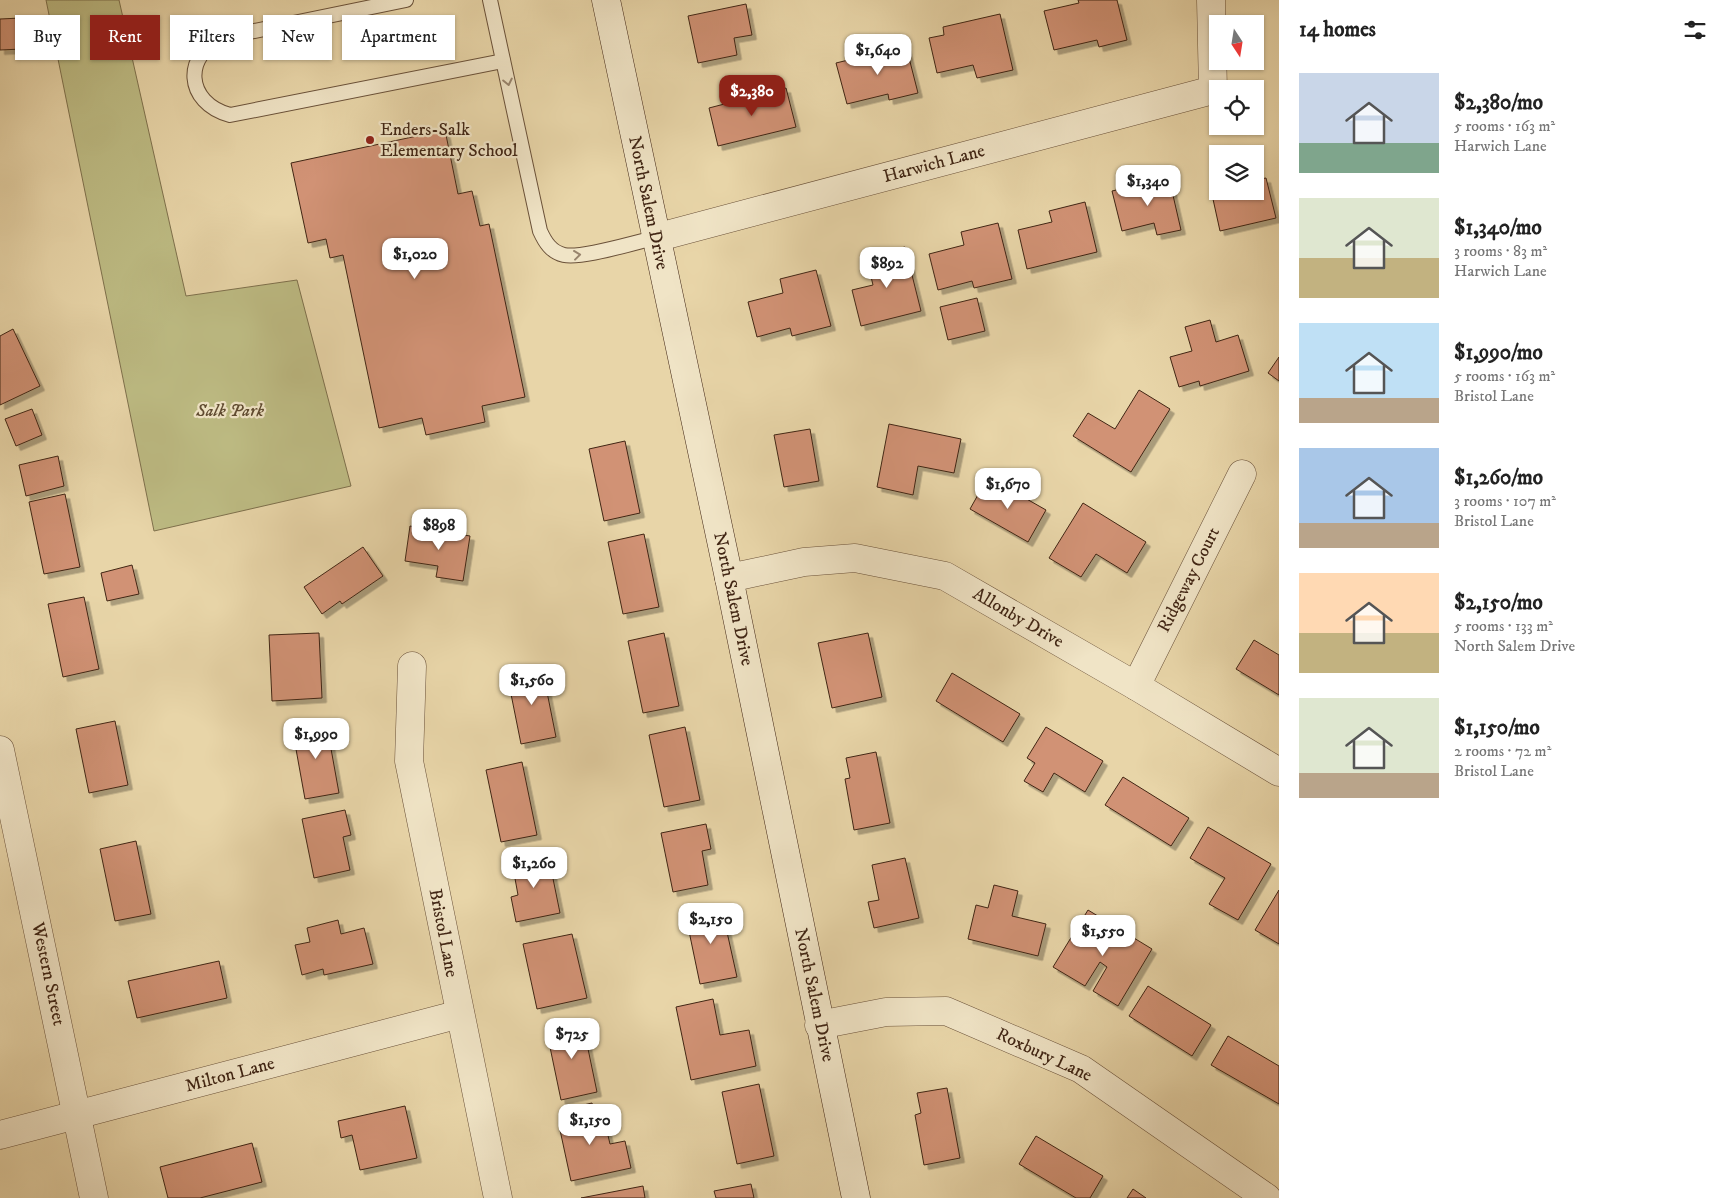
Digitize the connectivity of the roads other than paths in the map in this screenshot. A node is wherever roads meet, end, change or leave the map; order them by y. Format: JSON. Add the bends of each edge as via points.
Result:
{"nodes":[{"id":1,"x":406,"y":0,"type":"edge"},
{"id":2,"x":490,"y":0,"type":"edge"},
{"id":3,"x":606,"y":0,"type":"edge"},
{"id":4,"x":1211,"y":0,"type":"edge"},
{"id":5,"x":503,"y":60,"type":"junction"},
{"id":6,"x":656,"y":238,"type":"junction"},
{"id":7,"x":1242,"y":474,"type":"dead end"},
{"id":8,"x":729,"y":578,"type":"junction"},
{"id":9,"x":412,"y":666,"type":"dead end"},
{"id":10,"x":1136,"y":686,"type":"junction"},
{"id":11,"x":0,"y":750,"type":"edge"},
{"id":12,"x":1279,"y":772,"type":"edge"},
{"id":13,"x":460,"y":1014,"type":"junction"},
{"id":14,"x":820,"y":1025,"type":"junction"},
{"id":15,"x":78,"y":1114,"type":"junction"},
{"id":16,"x":0,"y":1135,"type":"edge"},
{"id":17,"x":94,"y":1198,"type":"edge"},
{"id":18,"x":498,"y":1198,"type":"edge"},
{"id":19,"x":856,"y":1198,"type":"edge"},
{"id":20,"x":1267,"y":1198,"type":"edge"}],
"edges":[{"from":1,"to":5,"type":"lane","via":[[215,41],[201,52],[197,61],[194,74],[196,89],[212,106],[230,114]]},
{"from":2,"to":5,"type":"lane"},
{"from":3,"to":6,"type":"street","name":"North Salem Drive"},
{"from":4,"to":6,"type":"street","name":"Harwich Lane","via":[[1213,90]]},
{"from":5,"to":6,"type":"lane","one_way":true,"via":[[544,242],[558,253],[577,256]]},
{"from":6,"to":8,"type":"street","name":"North Salem Drive"},
{"from":7,"to":10,"type":"street","name":"Ridgeway Court"},
{"from":8,"to":10,"type":"street","name":"Allonby Drive","via":[[812,561],[855,558],[945,576]]},
{"from":8,"to":14,"type":"street","name":"North Salem Drive"},
{"from":9,"to":13,"type":"street","name":"Bristol Lane","via":[[409,761]]},
{"from":10,"to":12,"type":"street","name":"Allonby Drive"},
{"from":11,"to":15,"type":"street","name":"Western Street"},
{"from":13,"to":15,"type":"street","name":"Milton Lane"},
{"from":13,"to":18,"type":"street","name":"Bristol Lane"},
{"from":14,"to":19,"type":"street","name":"North Salem Drive"},
{"from":14,"to":20,"type":"street","name":"Roxbury Lane","via":[[886,1012],[946,1011],[1081,1069]]},
{"from":15,"to":16,"type":"street","name":"Milton Lane"},
{"from":15,"to":17,"type":"street","name":"Western Street"}]}
